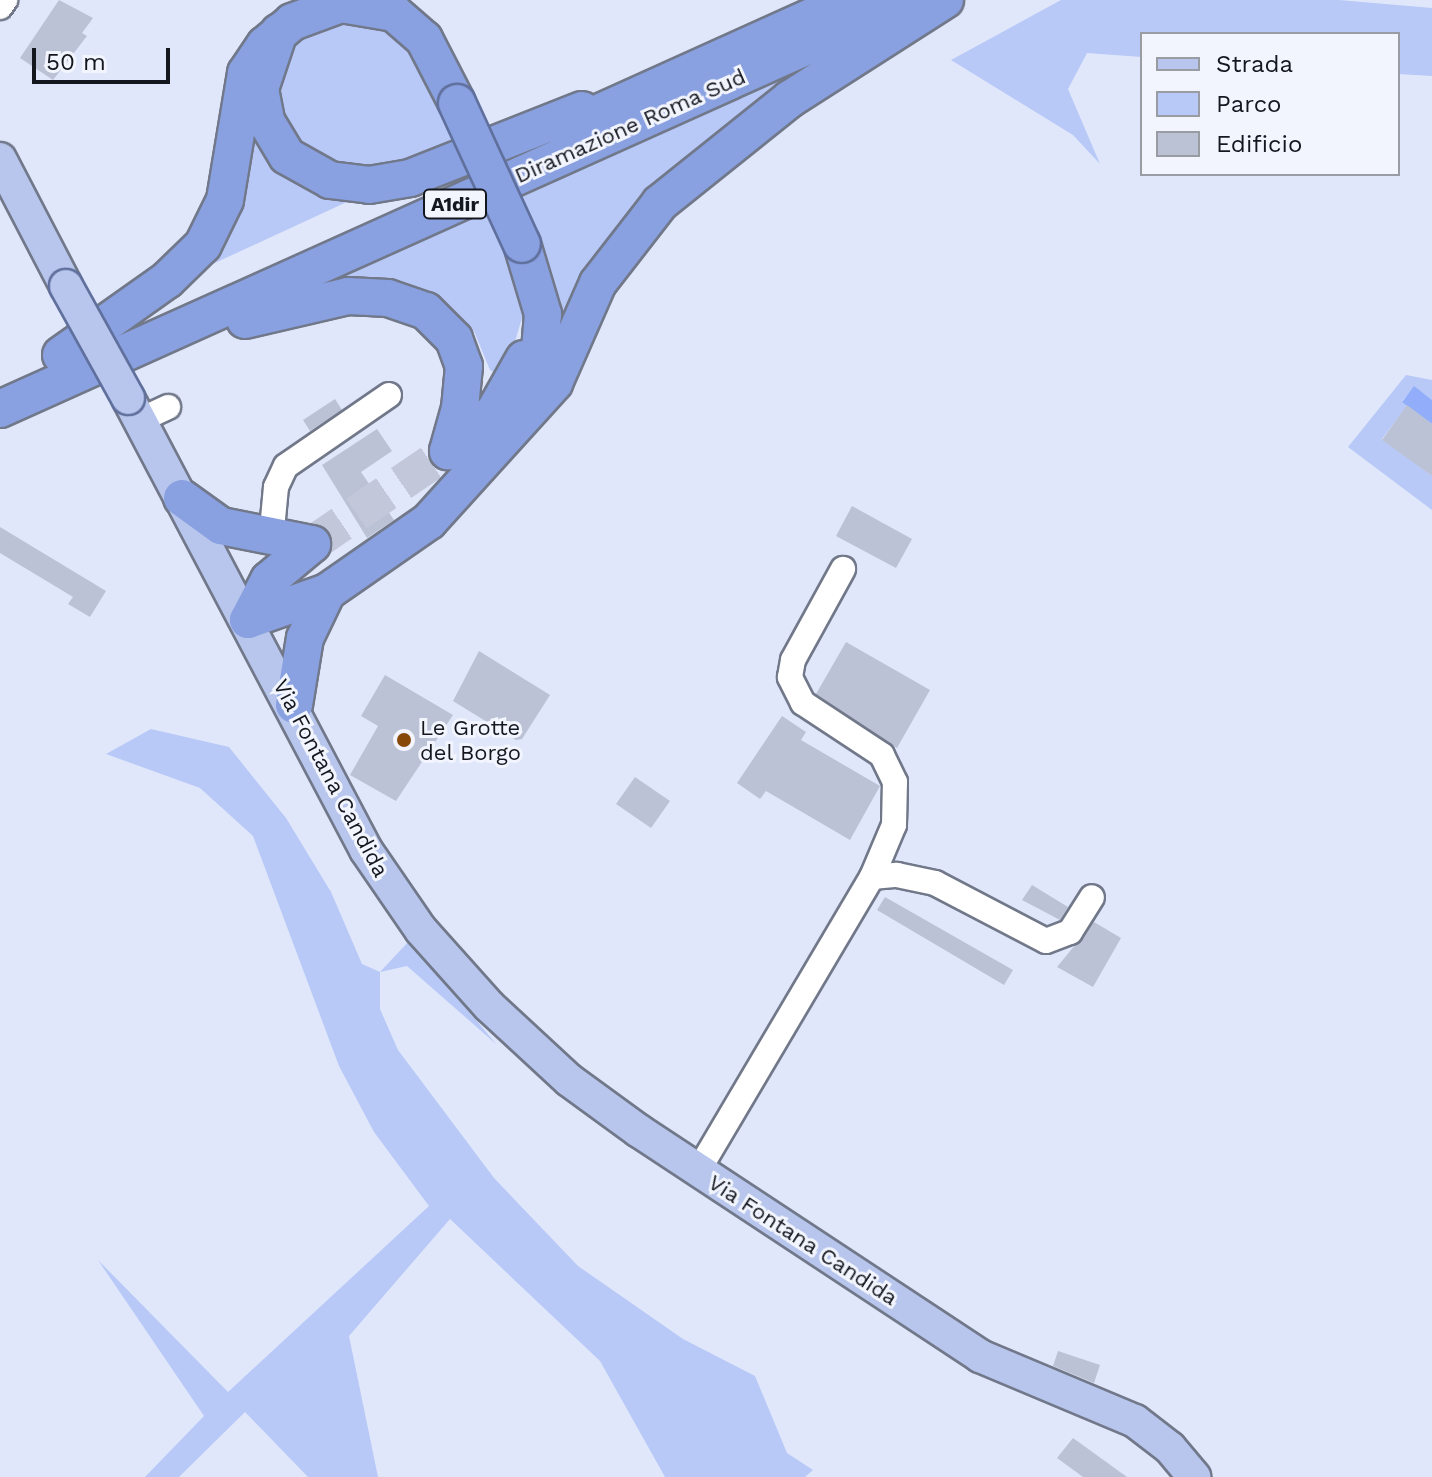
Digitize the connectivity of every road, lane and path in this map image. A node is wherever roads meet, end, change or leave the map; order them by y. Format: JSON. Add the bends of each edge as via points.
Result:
{"nodes":[{"id":1,"x":849,"y":0,"type":"edge"},
{"id":2,"x":910,"y":0,"type":"edge"},
{"id":3,"x":945,"y":0,"type":"edge"},
{"id":4,"x":279,"y":32,"type":"junction"},
{"id":5,"x":770,"y":35,"type":"junction"},
{"id":6,"x":0,"y":159,"type":"edge"},
{"id":7,"x":543,"y":314,"type":"junction"},
{"id":8,"x":61,"y":355,"type":"junction"},
{"id":9,"x":0,"y":383,"type":"edge"},
{"id":10,"x":389,"y":395,"type":"dead end"},
{"id":11,"x":0,"y":410,"type":"edge"},
{"id":12,"x":523,"y":419,"type":"junction"},
{"id":13,"x":182,"y":498,"type":"junction"},
{"id":14,"x":271,"y":540,"type":"junction"},
{"id":15,"x":843,"y":569,"type":"dead end"},
{"id":16,"x":327,"y":592,"type":"junction"},
{"id":17,"x":248,"y":620,"type":"junction"},
{"id":18,"x":294,"y":705,"type":"junction"},
{"id":19,"x":872,"y":877,"type":"junction"},
{"id":20,"x":1092,"y":897,"type":"dead end"},
{"id":21,"x":698,"y":1171,"type":"junction"},
{"id":22,"x":1194,"y":1477,"type":"edge"}],
"edges":[{"from":1,"to":5,"type":"highway","name":"Diramazione Roma Sud","number":"A1dir"},
{"from":2,"to":11,"type":"highway","name":"Diramazione Roma Sud","number":"A1dir"},
{"from":3,"to":12,"type":"highway","via":[[790,99],[660,203],[615,256],[591,296],[560,374]]},
{"from":4,"to":5,"type":"highway","via":[[260,89],[266,121],[280,146],[314,175],[369,185],[436,170]]},
{"from":4,"to":7,"type":"highway","bridge":true,"via":[[331,4],[386,10],[424,39],[522,244]]},
{"from":4,"to":8,"type":"highway","via":[[246,73],[225,200],[203,245],[167,280]]},
{"from":5,"to":8,"type":"highway","name":"Diramazione Roma Sud","number":"A1dir"},
{"from":6,"to":13,"type":"main road","name":"Via Fontana Candida","bridge":true,"via":[[66,286],[145,408]]},
{"from":7,"to":11,"type":"highway","via":[[505,398],[448,451],[465,380],[454,339],[426,311],[363,296],[316,300],[241,321]]},
{"from":7,"to":12,"type":"highway","via":[[539,362]]},
{"from":8,"to":9,"type":"highway","name":"Diramazione Roma Sud","number":"A1dir"},
{"from":10,"to":14,"type":"lane","via":[[286,466],[276,487]]},
{"from":12,"to":16,"type":"highway","via":[[429,521]]},
{"from":13,"to":14,"type":"highway","via":[[221,526]]},
{"from":13,"to":17,"type":"main road","name":"Via Fontana Candida"},
{"from":14,"to":17,"type":"highway","via":[[312,544],[269,580]]},
{"from":15,"to":19,"type":"lane","via":[[793,660],[790,677],[803,703],[871,745],[891,769],[897,796],[894,825]]},
{"from":16,"to":17,"type":"highway"},
{"from":16,"to":18,"type":"highway","via":[[308,627]]},
{"from":17,"to":18,"type":"main road","name":"Via Fontana Candida"},
{"from":18,"to":21,"type":"main road","name":"Via Fontana Candida","via":[[366,850],[447,962],[569,1080]]},
{"from":19,"to":20,"type":"lane","via":[[897,875],[935,883],[1046,941],[1070,932]]},
{"from":19,"to":21,"type":"lane"},
{"from":21,"to":22,"type":"main road","name":"Via Fontana Candida","via":[[980,1356],[1135,1421],[1170,1448]]}]}
